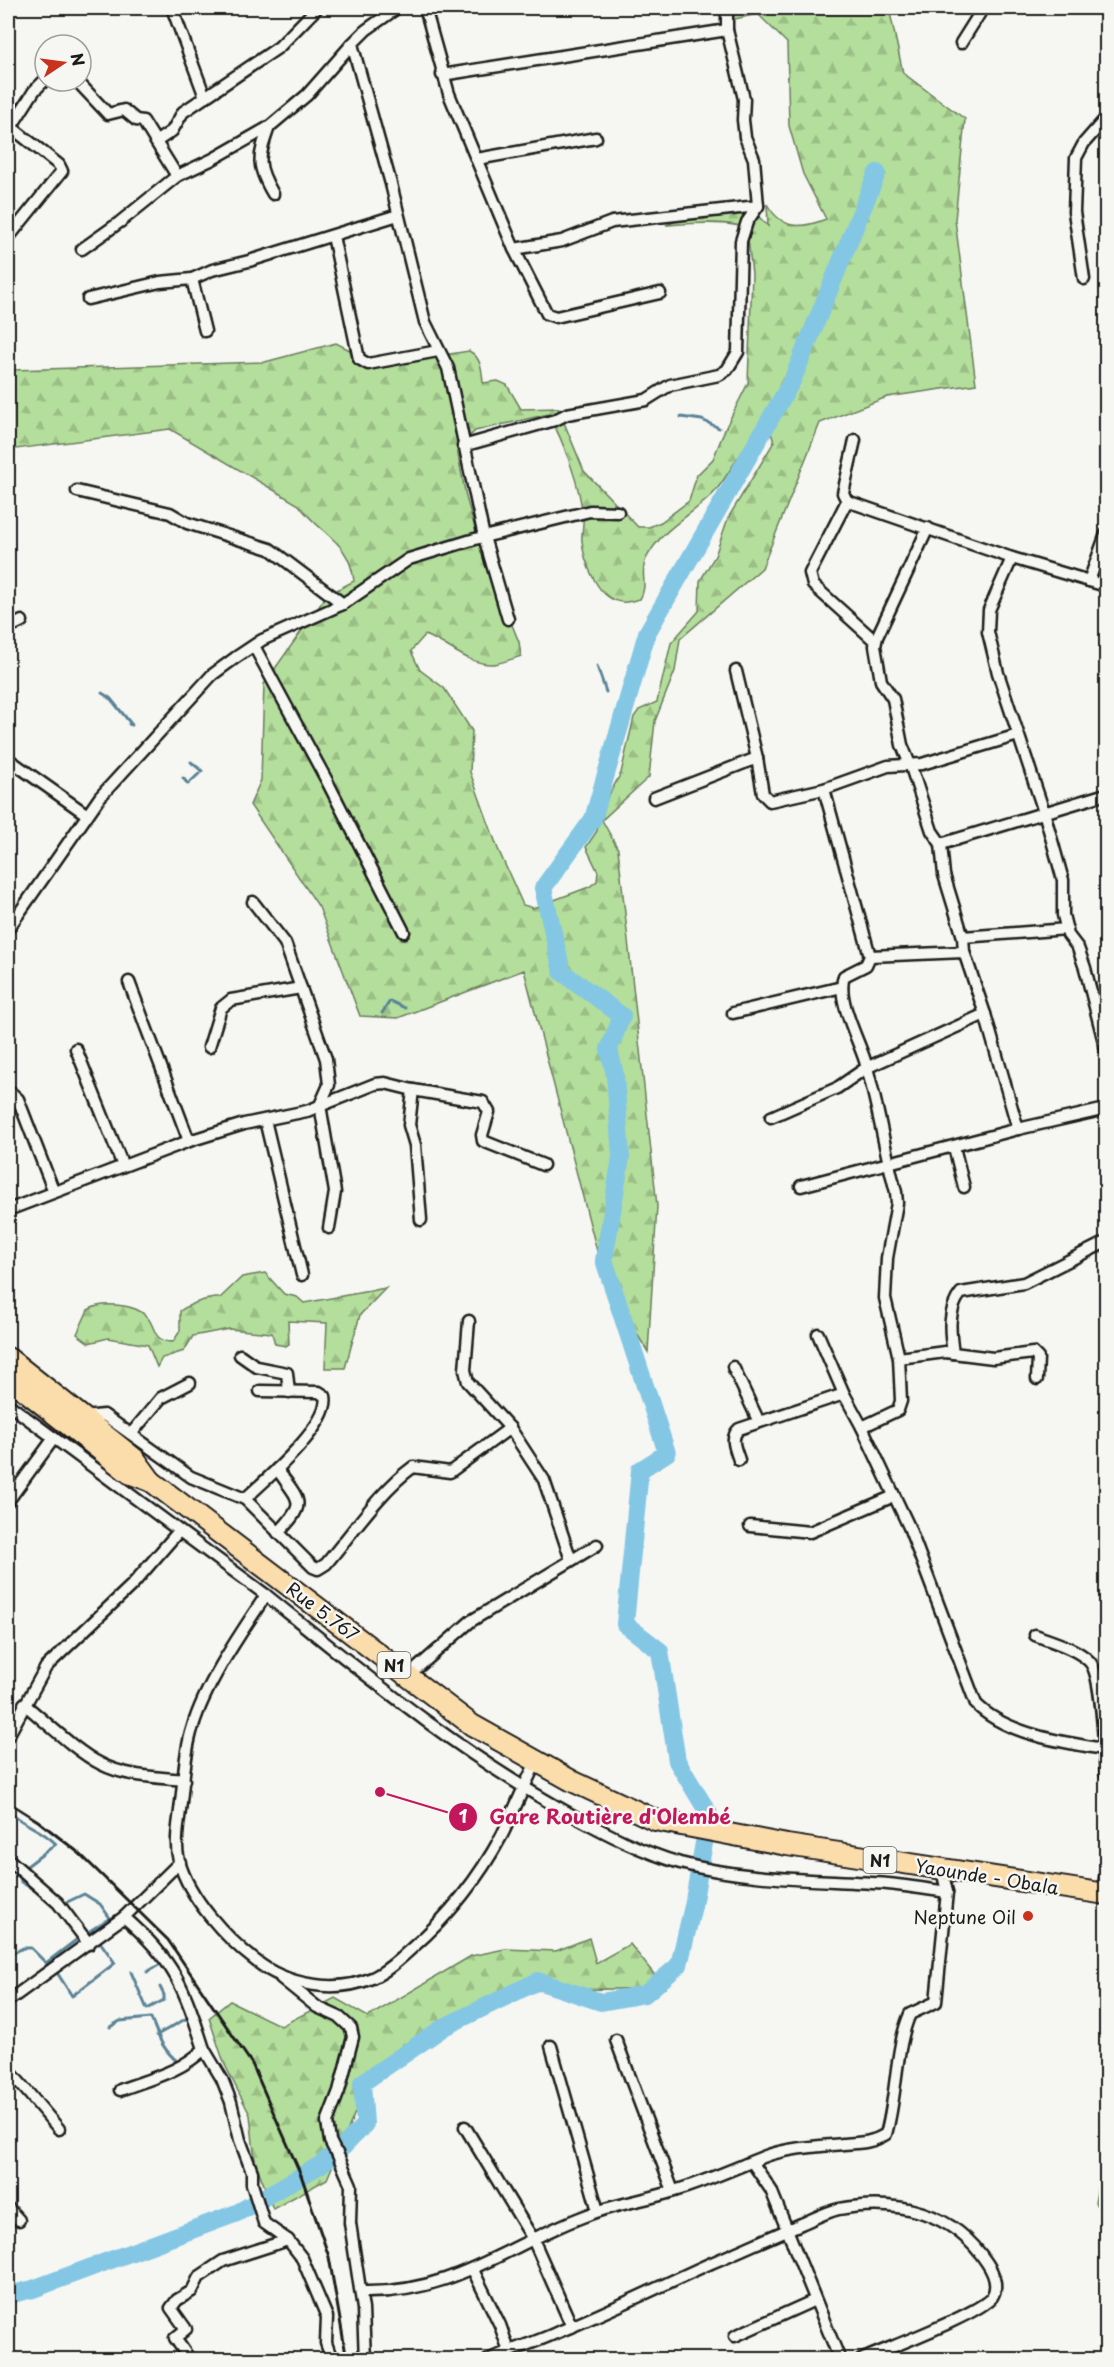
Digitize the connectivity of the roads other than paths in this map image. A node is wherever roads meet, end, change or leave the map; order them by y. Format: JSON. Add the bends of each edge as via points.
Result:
{"nodes":[{"id":1,"x":172,"y":8,"type":"edge"},
{"id":2,"x":317,"y":8,"type":"edge"},
{"id":3,"x":397,"y":8,"type":"edge"},
{"id":4,"x":425,"y":8,"type":"edge"},
{"id":5,"x":727,"y":8,"type":"edge"},
{"id":6,"x":983,"y":8,"type":"edge"},
{"id":7,"x":378,"y":12,"type":"edge"},
{"id":8,"x":727,"y":30,"type":"junction"},
{"id":9,"x":961,"y":43,"type":"dead end"},
{"id":10,"x":352,"y":44,"type":"junction"},
{"id":11,"x":442,"y":75,"type":"junction"},
{"id":12,"x":33,"y":93,"type":"edge"},
{"id":13,"x":88,"y":93,"type":"edge"},
{"id":14,"x":205,"y":97,"type":"junction"},
{"id":15,"x":1107,"y":118,"type":"edge"},
{"id":16,"x":269,"y":127,"type":"junction"},
{"id":17,"x":9,"y":130,"type":"edge"},
{"id":18,"x":596,"y":138,"type":"dead end"},
{"id":19,"x":157,"y":141,"type":"junction"},
{"id":20,"x":477,"y":159,"type":"junction"},
{"id":21,"x":177,"y":176,"type":"junction"},
{"id":22,"x":273,"y":194,"type":"dead end"},
{"id":23,"x":758,"y":206,"type":"junction"},
{"id":24,"x":398,"y":215,"type":"junction"},
{"id":25,"x":333,"y":236,"type":"junction"},
{"id":26,"x":8,"y":238,"type":"edge"},
{"id":27,"x":82,"y":249,"type":"dead end"},
{"id":28,"x":514,"y":249,"type":"junction"},
{"id":29,"x":192,"y":279,"type":"junction"},
{"id":30,"x":1084,"y":279,"type":"dead end"},
{"id":31,"x":660,"y":293,"type":"dead end"},
{"id":32,"x":88,"y":299,"type":"dead end"},
{"id":33,"x":205,"y":331,"type":"dead end"},
{"id":34,"x":438,"y":351,"type":"junction"},
{"id":35,"x":855,"y":440,"type":"dead end"},
{"id":36,"x":463,"y":446,"type":"junction"},
{"id":37,"x":77,"y":490,"type":"dead end"},
{"id":38,"x":848,"y":501,"type":"junction"},
{"id":39,"x":618,"y":512,"type":"dead end"},
{"id":40,"x":928,"y":528,"type":"junction"},
{"id":41,"x":1107,"y":534,"type":"edge"},
{"id":42,"x":484,"y":537,"type":"junction"},
{"id":43,"x":1012,"y":558,"type":"junction"},
{"id":44,"x":1089,"y":581,"type":"junction"},
{"id":45,"x":1107,"y":586,"type":"edge"},
{"id":46,"x":343,"y":604,"type":"junction"},
{"id":47,"x":508,"y":619,"type":"dead end"},
{"id":48,"x":22,"y":621,"type":"dead end"},
{"id":49,"x":8,"y":628,"type":"edge"},
{"id":50,"x":875,"y":641,"type":"junction"},
{"id":51,"x":254,"y":646,"type":"junction"},
{"id":52,"x":735,"y":671,"type":"dead end"},
{"id":53,"x":1018,"y":735,"type":"junction"},
{"id":54,"x":757,"y":758,"type":"junction"},
{"id":55,"x":8,"y":759,"type":"edge"},
{"id":56,"x":911,"y":766,"type":"junction"},
{"id":57,"x":824,"y":789,"type":"junction"},
{"id":58,"x":1107,"y":794,"type":"edge"},
{"id":59,"x":654,"y":798,"type":"dead end"},
{"id":60,"x":1044,"y":812,"type":"junction"},
{"id":61,"x":86,"y":814,"type":"junction"},
{"id":62,"x":941,"y":844,"type":"junction"},
{"id":63,"x":253,"y":902,"type":"dead end"},
{"id":64,"x":8,"y":929,"type":"edge"},
{"id":65,"x":1067,"y":929,"type":"junction"},
{"id":66,"x":404,"y":932,"type":"dead end"},
{"id":67,"x":963,"y":937,"type":"junction"},
{"id":68,"x":964,"y":952,"type":"junction"},
{"id":69,"x":867,"y":954,"type":"junction"},
{"id":70,"x":129,"y":982,"type":"dead end"},
{"id":71,"x":842,"y":987,"type":"junction"},
{"id":72,"x":301,"y":988,"type":"junction"},
{"id":73,"x":732,"y":1013,"type":"dead end"},
{"id":74,"x":985,"y":1014,"type":"junction"},
{"id":75,"x":209,"y":1047,"type":"dead end"},
{"id":76,"x":76,"y":1049,"type":"dead end"},
{"id":77,"x":1107,"y":1050,"type":"edge"},
{"id":78,"x":866,"y":1068,"type":"junction"},
{"id":79,"x":8,"y":1090,"type":"edge"},
{"id":80,"x":413,"y":1090,"type":"junction"},
{"id":81,"x":320,"y":1105,"type":"junction"},
{"id":82,"x":1107,"y":1110,"type":"edge"},
{"id":83,"x":771,"y":1117,"type":"dead end"},
{"id":84,"x":265,"y":1120,"type":"junction"},
{"id":85,"x":1018,"y":1129,"type":"junction"},
{"id":86,"x":189,"y":1141,"type":"junction"},
{"id":87,"x":954,"y":1147,"type":"junction"},
{"id":88,"x":543,"y":1165,"type":"dead end"},
{"id":89,"x":888,"y":1165,"type":"junction"},
{"id":90,"x":123,"y":1166,"type":"junction"},
{"id":91,"x":801,"y":1186,"type":"dead end"},
{"id":92,"x":964,"y":1187,"type":"dead end"},
{"id":93,"x":54,"y":1192,"type":"junction"},
{"id":94,"x":8,"y":1210,"type":"edge"},
{"id":95,"x":421,"y":1220,"type":"dead end"},
{"id":96,"x":329,"y":1227,"type":"dead end"},
{"id":97,"x":1106,"y":1243,"type":"edge"},
{"id":98,"x":302,"y":1275,"type":"dead end"},
{"id":99,"x":469,"y":1321,"type":"dead end"},
{"id":100,"x":818,"y":1334,"type":"dead end"},
{"id":101,"x":952,"y":1353,"type":"junction"},
{"id":102,"x":240,"y":1356,"type":"dead end"},
{"id":103,"x":8,"y":1358,"type":"edge"},
{"id":104,"x":899,"y":1358,"type":"junction"},
{"id":105,"x":733,"y":1367,"type":"dead end"},
{"id":106,"x":8,"y":1377,"type":"edge"},
{"id":107,"x":1037,"y":1379,"type":"dead end"},
{"id":108,"x":190,"y":1383,"type":"dead end"},
{"id":109,"x":260,"y":1391,"type":"dead end"},
{"id":110,"x":289,"y":1392,"type":"junction"},
{"id":111,"x":844,"y":1395,"type":"junction"},
{"id":112,"x":8,"y":1404,"type":"edge"},
{"id":113,"x":84,"y":1417,"type":"junction"},
{"id":114,"x":759,"y":1422,"type":"junction"},
{"id":115,"x":862,"y":1427,"type":"junction"},
{"id":116,"x":510,"y":1428,"type":"junction"},
{"id":117,"x":131,"y":1434,"type":"junction"},
{"id":118,"x":54,"y":1438,"type":"junction"},
{"id":119,"x":739,"y":1460,"type":"dead end"},
{"id":120,"x":277,"y":1469,"type":"junction"},
{"id":121,"x":151,"y":1481,"type":"junction"},
{"id":122,"x":894,"y":1496,"type":"junction"},
{"id":123,"x":245,"y":1498,"type":"junction"},
{"id":124,"x":8,"y":1502,"type":"edge"},
{"id":125,"x":750,"y":1526,"type":"dead end"},
{"id":126,"x":178,"y":1531,"type":"junction"},
{"id":127,"x":278,"y":1533,"type":"junction"},
{"id":128,"x":597,"y":1545,"type":"dead end"},
{"id":129,"x":571,"y":1560,"type":"junction"},
{"id":130,"x":266,"y":1595,"type":"junction"},
{"id":131,"x":1035,"y":1635,"type":"dead end"},
{"id":132,"x":408,"y":1676,"type":"junction"},
{"id":133,"x":24,"y":1704,"type":"junction"},
{"id":134,"x":8,"y":1736,"type":"edge"},
{"id":135,"x":1104,"y":1749,"type":"junction"},
{"id":136,"x":537,"y":1761,"type":"junction"},
{"id":137,"x":1107,"y":1775,"type":"edge"},
{"id":138,"x":184,"y":1780,"type":"junction"},
{"id":139,"x":523,"y":1786,"type":"junction"},
{"id":140,"x":656,"y":1820,"type":"joint"},
{"id":141,"x":8,"y":1859,"type":"edge"},
{"id":142,"x":180,"y":1862,"type":"junction"},
{"id":143,"x":942,"y":1870,"type":"junction"},
{"id":144,"x":1107,"y":1871,"type":"edge"},
{"id":145,"x":947,"y":1892,"type":"junction"},
{"id":146,"x":1105,"y":1894,"type":"edge"},
{"id":147,"x":124,"y":1917,"type":"junction"},
{"id":148,"x":89,"y":1944,"type":"junction"},
{"id":149,"x":278,"y":1976,"type":"junction"},
{"id":150,"x":8,"y":2001,"type":"edge"},
{"id":151,"x":616,"y":2040,"type":"dead end"},
{"id":152,"x":551,"y":2046,"type":"dead end"},
{"id":153,"x":204,"y":2049,"type":"junction"},
{"id":154,"x":8,"y":2069,"type":"edge"},
{"id":155,"x":120,"y":2090,"type":"dead end"},
{"id":156,"x":465,"y":2127,"type":"dead end"},
{"id":157,"x":59,"y":2129,"type":"dead end"},
{"id":158,"x":752,"y":2162,"type":"junction"},
{"id":159,"x":673,"y":2191,"type":"junction"},
{"id":160,"x":8,"y":2208,"type":"edge"},
{"id":161,"x":598,"y":2211,"type":"junction"},
{"id":162,"x":19,"y":2220,"type":"dead end"},
{"id":163,"x":786,"y":2230,"type":"junction"},
{"id":164,"x":533,"y":2239,"type":"junction"},
{"id":165,"x":288,"y":2240,"type":"junction"},
{"id":166,"x":473,"y":2270,"type":"junction"},
{"id":167,"x":361,"y":2292,"type":"junction"},
{"id":168,"x":815,"y":2300,"type":"junction"},
{"id":169,"x":572,"y":2327,"type":"junction"},
{"id":170,"x":735,"y":2336,"type":"dead end"},
{"id":171,"x":509,"y":2351,"type":"junction"},
{"id":172,"x":190,"y":2360,"type":"edge"},
{"id":173,"x":332,"y":2360,"type":"edge"},
{"id":174,"x":365,"y":2360,"type":"edge"},
{"id":175,"x":488,"y":2360,"type":"edge"},
{"id":176,"x":840,"y":2360,"type":"edge"},
{"id":177,"x":861,"y":2360,"type":"edge"}],
"edges":[{"from":1,"to":14,"type":"street"},
{"from":2,"to":14,"type":"street","via":[[268,56]]},
{"from":3,"to":7,"type":"street"},
{"from":4,"to":11,"type":"street"},
{"from":5,"to":8,"type":"street"},
{"from":6,"to":9,"type":"street"},
{"from":7,"to":10,"type":"street"},
{"from":8,"to":11,"type":"street"},
{"from":8,"to":23,"type":"street","via":[[744,99],[745,137],[754,159]]},
{"from":10,"to":16,"type":"street","via":[[308,95]]},
{"from":10,"to":24,"type":"street"},
{"from":11,"to":20,"type":"street"},
{"from":12,"to":17,"type":"street"},
{"from":13,"to":19,"type":"street","via":[[108,114],[127,111],[143,121]]},
{"from":14,"to":19,"type":"street","via":[[183,112],[172,131]]},
{"from":15,"to":30,"type":"street","via":[[1076,158],[1074,212]]},
{"from":16,"to":21,"type":"street"},
{"from":16,"to":22,"type":"street","via":[[259,162]]},
{"from":17,"to":26,"type":"street","via":[[62,171]]},
{"from":18,"to":20,"type":"street"},
{"from":19,"to":21,"type":"street"},
{"from":20,"to":28,"type":"street"},
{"from":21,"to":27,"type":"street"},
{"from":23,"to":28,"type":"street","via":[[612,222],[562,241]]},
{"from":23,"to":36,"type":"street","via":[[741,241],[738,352],[727,370],[670,386],[646,400],[567,414]]},
{"from":24,"to":25,"type":"street"},
{"from":24,"to":34,"type":"street","via":[[425,322]]},
{"from":25,"to":29,"type":"street"},
{"from":25,"to":34,"type":"street","via":[[360,359],[368,363]]},
{"from":28,"to":31,"type":"street","via":[[551,317]]},
{"from":29,"to":32,"type":"street","via":[[160,282]]},
{"from":29,"to":33,"type":"street"},
{"from":34,"to":36,"type":"street","via":[[448,368]]},
{"from":35,"to":38,"type":"street","via":[[843,493]]},
{"from":36,"to":42,"type":"street"},
{"from":37,"to":46,"type":"street","via":[[170,513],[187,524],[270,549]]},
{"from":38,"to":40,"type":"street"},
{"from":38,"to":50,"type":"street","via":[[810,573],[813,585]]},
{"from":39,"to":42,"type":"street","via":[[590,511]]},
{"from":40,"to":43,"type":"street"},
{"from":40,"to":50,"type":"street"},
{"from":41,"to":44,"type":"street"},
{"from":42,"to":46,"type":"street","via":[[409,559]]},
{"from":42,"to":47,"type":"street"},
{"from":43,"to":44,"type":"street"},
{"from":43,"to":53,"type":"street","via":[[989,610],[988,632]]},
{"from":44,"to":45,"type":"street"},
{"from":46,"to":51,"type":"street"},
{"from":48,"to":49,"type":"street"},
{"from":50,"to":56,"type":"street","via":[[881,681],[893,699],[902,745]]},
{"from":51,"to":61,"type":"street","via":[[212,675]]},
{"from":51,"to":66,"type":"street"},
{"from":52,"to":54,"type":"street"},
{"from":53,"to":56,"type":"street"},
{"from":53,"to":60,"type":"street"},
{"from":54,"to":57,"type":"street","via":[[763,794],[770,801]]},
{"from":54,"to":59,"type":"street"},
{"from":55,"to":61,"type":"street"},
{"from":56,"to":57,"type":"street","via":[[888,766]]},
{"from":56,"to":62,"type":"street","via":[[932,831]]},
{"from":57,"to":69,"type":"street"},
{"from":58,"to":60,"type":"street"},
{"from":60,"to":62,"type":"street"},
{"from":60,"to":65,"type":"street","via":[[1063,880]]},
{"from":61,"to":64,"type":"street"},
{"from":62,"to":67,"type":"street","via":[[944,875]]},
{"from":63,"to":72,"type":"street","via":[[285,943]]},
{"from":65,"to":67,"type":"street"},
{"from":65,"to":77,"type":"street","via":[[1085,968]]},
{"from":67,"to":68,"type":"street"},
{"from":68,"to":69,"type":"street"},
{"from":68,"to":74,"type":"street"},
{"from":69,"to":71,"type":"street","via":[[866,965],[844,976]]},
{"from":70,"to":86,"type":"street"},
{"from":71,"to":73,"type":"street"},
{"from":71,"to":78,"type":"street"},
{"from":72,"to":75,"type":"street","via":[[231,1000],[221,1008]]},
{"from":72,"to":81,"type":"street","via":[[326,1059],[328,1085]]},
{"from":74,"to":78,"type":"street"},
{"from":74,"to":85,"type":"street"},
{"from":76,"to":90,"type":"street"},
{"from":78,"to":83,"type":"street","via":[[837,1088]]},
{"from":78,"to":89,"type":"street"},
{"from":79,"to":93,"type":"street","via":[[18,1099]]},
{"from":80,"to":81,"type":"street","via":[[375,1084]]},
{"from":80,"to":88,"type":"street","via":[[483,1102],[489,1112],[483,1141]]},
{"from":80,"to":95,"type":"street","via":[[409,1125]]},
{"from":81,"to":84,"type":"street","via":[[307,1112]]},
{"from":81,"to":96,"type":"street","via":[[335,1192]]},
{"from":82,"to":85,"type":"street"},
{"from":84,"to":86,"type":"street"},
{"from":84,"to":98,"type":"street"},
{"from":85,"to":87,"type":"street"},
{"from":86,"to":90,"type":"street"},
{"from":87,"to":89,"type":"street"},
{"from":87,"to":92,"type":"street"},
{"from":89,"to":91,"type":"street"},
{"from":89,"to":104,"type":"street","via":[[897,1203],[887,1258],[885,1298]]},
{"from":90,"to":93,"type":"street"},
{"from":93,"to":94,"type":"street"},
{"from":97,"to":101,"type":"street","via":[[1024,1283],[961,1293],[950,1317]]},
{"from":99,"to":116,"type":"street","via":[[465,1370],[468,1382]]},
{"from":100,"to":111,"type":"street"},
{"from":101,"to":104,"type":"street"},
{"from":101,"to":107,"type":"street","via":[[993,1358],[1033,1353],[1038,1358]]},
{"from":102,"to":110,"type":"street","via":[[257,1367],[287,1373]]},
{"from":103,"to":113,"type":"highway","number":"N1"},
{"from":104,"to":115,"type":"street","via":[[898,1410]]},
{"from":105,"to":114,"type":"street"},
{"from":106,"to":121,"type":"highway","name":"Rue 5.767","number":"N1","via":[[129,1473]]},
{"from":108,"to":117,"type":"street","via":[[161,1398]]},
{"from":109,"to":110,"type":"street"},
{"from":110,"to":120,"type":"street","via":[[322,1393],[326,1405],[304,1442]]},
{"from":111,"to":114,"type":"street"},
{"from":111,"to":115,"type":"street"},
{"from":112,"to":118,"type":"street"},
{"from":113,"to":117,"type":"street","via":[[104,1415]]},
{"from":113,"to":121,"type":"highway","number":"N1","via":[[135,1459]]},
{"from":114,"to":119,"type":"street","via":[[735,1432],[733,1440]]},
{"from":115,"to":122,"type":"street"},
{"from":116,"to":127,"type":"street","via":[[450,1472],[413,1467],[392,1485],[323,1568],[313,1567]]},
{"from":116,"to":129,"type":"street","via":[[544,1480]]},
{"from":117,"to":123,"type":"street","via":[[191,1477]]},
{"from":118,"to":124,"type":"street"},
{"from":118,"to":126,"type":"street"},
{"from":120,"to":123,"type":"street"},
{"from":120,"to":127,"type":"street","via":[[299,1507]]},
{"from":121,"to":132,"type":"highway","name":"Rue 5.767","number":"N1"},
{"from":122,"to":125,"type":"street","via":[[810,1532]]},
{"from":122,"to":135,"type":"street","via":[[919,1550],[976,1704],[1011,1726]]},
{"from":123,"to":127,"type":"street"},
{"from":126,"to":130,"type":"street"},
{"from":126,"to":133,"type":"street","via":[[109,1608],[46,1667]]},
{"from":128,"to":129,"type":"street"},
{"from":129,"to":132,"type":"street","via":[[471,1621]]},
{"from":130,"to":138,"type":"street","via":[[200,1707],[188,1746]]},
{"from":130,"to":139,"type":"street","via":[[430,1726]]},
{"from":131,"to":135,"type":"street","via":[[1069,1648],[1094,1666]]},
{"from":132,"to":136,"type":"highway","name":"Rue 5.767","number":"N1","via":[[472,1725]]},
{"from":133,"to":134,"type":"street"},
{"from":133,"to":138,"type":"street","via":[[103,1765]]},
{"from":135,"to":137,"type":"street"},
{"from":136,"to":139,"type":"street"},
{"from":136,"to":140,"type":"highway","name":"Rue 5.767","number":"N1"},
{"from":138,"to":142,"type":"street","via":[[177,1838]]},
{"from":139,"to":145,"type":"street","via":[[637,1848],[679,1862],[783,1880],[889,1884]]},
{"from":139,"to":149,"type":"street","via":[[502,1835],[460,1899],[394,1963],[373,1978],[333,1986]]},
{"from":140,"to":143,"type":"highway","name":"Yaounde - Obala","number":"N1"},
{"from":141,"to":148,"type":"street","via":[[58,1903]]},
{"from":142,"to":147,"type":"street"},
{"from":142,"to":149,"type":"street","via":[[197,1896],[222,1931]]},
{"from":143,"to":145,"type":"street"},
{"from":143,"to":146,"type":"highway","name":"Yaounde - Obala","number":"N1"},
{"from":144,"to":146,"type":"street"},
{"from":145,"to":158,"type":"street","via":[[936,2002],[910,2014],[902,2031],[886,2134],[867,2143],[775,2153]]},
{"from":147,"to":148,"type":"street"},
{"from":147,"to":153,"type":"street","via":[[153,1943],[179,1979]]},
{"from":148,"to":150,"type":"street"},
{"from":149,"to":167,"type":"street","via":[[351,2028],[348,2059],[327,2122],[330,2141],[351,2185],[350,2223]]},
{"from":151,"to":159,"type":"street"},
{"from":152,"to":161,"type":"street"},
{"from":153,"to":155,"type":"street","via":[[177,2069]]},
{"from":153,"to":165,"type":"street","via":[[231,2102],[264,2223]]},
{"from":154,"to":157,"type":"street"},
{"from":156,"to":164,"type":"street"},
{"from":158,"to":159,"type":"street"},
{"from":158,"to":163,"type":"street","via":[[771,2190]]},
{"from":159,"to":161,"type":"street"},
{"from":160,"to":162,"type":"street"},
{"from":161,"to":164,"type":"street"},
{"from":163,"to":168,"type":"street"},
{"from":163,"to":169,"type":"street"},
{"from":163,"to":177,"type":"street","via":[[838,2210],[888,2206],[915,2210],[963,2233],[989,2266],[995,2288],[984,2304]]},
{"from":164,"to":166,"type":"street"},
{"from":164,"to":169,"type":"street"},
{"from":165,"to":172,"type":"street","via":[[223,2261],[199,2277],[192,2291],[177,2300],[171,2308],[186,2329],[175,2338]]},
{"from":165,"to":173,"type":"street","via":[[302,2258],[327,2317],[326,2343]]},
{"from":166,"to":167,"type":"street","via":[[401,2290]]},
{"from":166,"to":171,"type":"street"},
{"from":167,"to":174,"type":"street"},
{"from":168,"to":170,"type":"street"},
{"from":168,"to":176,"type":"street"},
{"from":169,"to":171,"type":"street"},
{"from":171,"to":175,"type":"street"}]}
